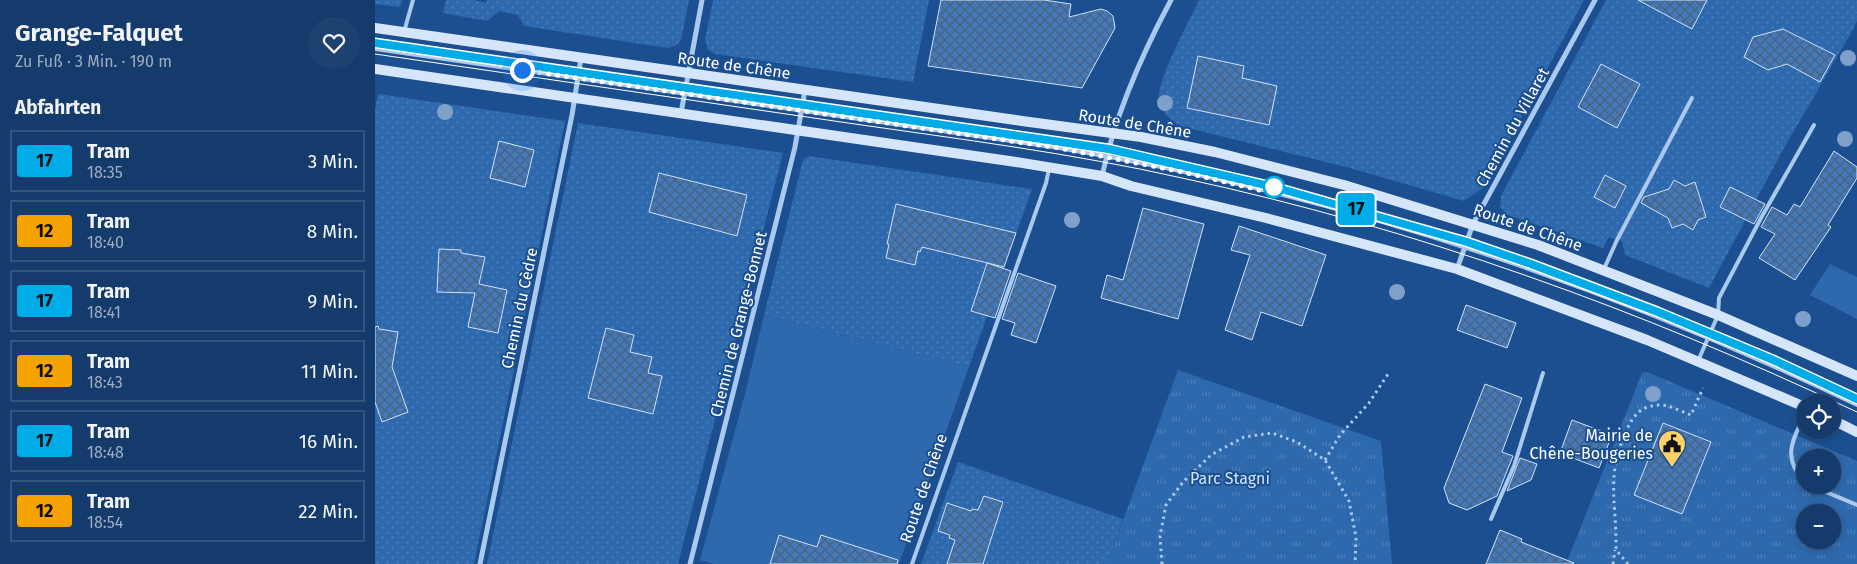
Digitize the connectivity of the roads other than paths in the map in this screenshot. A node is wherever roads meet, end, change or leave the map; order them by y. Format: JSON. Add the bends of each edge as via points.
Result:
{"nodes":[{"id":1,"x":413,"y":0,"type":"edge"},
{"id":2,"x":702,"y":0,"type":"edge"},
{"id":3,"x":1171,"y":0,"type":"edge"},
{"id":4,"x":1595,"y":0,"type":"edge"},
{"id":5,"x":375,"y":28,"type":"edge"},
{"id":6,"x":404,"y":32,"type":"junction"},
{"id":7,"x":375,"y":49,"type":"edge"},
{"id":8,"x":581,"y":57,"type":"junction"},
{"id":9,"x":375,"y":69,"type":"edge"},
{"id":10,"x":687,"y":73,"type":"junction"},
{"id":11,"x":577,"y":78,"type":"junction"},
{"id":12,"x":805,"y":90,"type":"junction"},
{"id":13,"x":684,"y":93,"type":"junction"},
{"id":14,"x":574,"y":98,"type":"junction"},
{"id":15,"x":1693,"y":98,"type":"dead end"},
{"id":16,"x":802,"y":110,"type":"junction"},
{"id":17,"x":681,"y":113,"type":"junction"},
{"id":18,"x":1814,"y":125,"type":"dead end"},
{"id":19,"x":799,"y":130,"type":"junction"},
{"id":20,"x":1113,"y":133,"type":"junction"},
{"id":21,"x":1107,"y":156,"type":"junction"},
{"id":22,"x":1049,"y":167,"type":"junction"},
{"id":23,"x":1102,"y":176,"type":"junction"},
{"id":24,"x":1473,"y":224,"type":"junction"},
{"id":25,"x":1464,"y":248,"type":"junction"},
{"id":26,"x":1457,"y":270,"type":"junction"},
{"id":27,"x":1604,"y":270,"type":"junction"},
{"id":28,"x":1718,"y":314,"type":"junction"},
{"id":29,"x":1708,"y":339,"type":"junction"},
{"id":30,"x":1698,"y":361,"type":"junction"},
{"id":31,"x":1543,"y":372,"type":"dead end"},
{"id":32,"x":1857,"y":376,"type":"edge"},
{"id":33,"x":1796,"y":404,"type":"edge"},
{"id":34,"x":1857,"y":405,"type":"edge"},
{"id":35,"x":1841,"y":424,"type":"edge"},
{"id":36,"x":1857,"y":432,"type":"edge"},
{"id":37,"x":1796,"y":433,"type":"edge"},
{"id":38,"x":1796,"y":468,"type":"edge"},
{"id":39,"x":1831,"y":494,"type":"edge"},
{"id":40,"x":1857,"y":505,"type":"edge"},
{"id":41,"x":1491,"y":519,"type":"dead end"},
{"id":42,"x":480,"y":564,"type":"edge"},
{"id":43,"x":690,"y":564,"type":"edge"},
{"id":44,"x":912,"y":564,"type":"edge"}],
"edges":[{"from":1,"to":6,"type":"lane"},
{"from":2,"to":10,"type":"street"},
{"from":3,"to":20,"type":"street"},
{"from":4,"to":24,"type":"street","name":"Chemin du Villaret"},
{"from":5,"to":6,"type":"main road","name":"Route de Chêne"},
{"from":6,"to":8,"type":"main road","name":"Route de Chêne"},
{"from":7,"to":11,"type":"lane"},
{"from":8,"to":10,"type":"main road","name":"Route de Chêne"},
{"from":8,"to":11,"type":"street","name":"Chemin du Cèdre"},
{"from":9,"to":14,"type":"main road"},
{"from":10,"to":12,"type":"main road","name":"Route de Chêne"},
{"from":10,"to":13,"type":"street"},
{"from":11,"to":13,"type":"lane"},
{"from":11,"to":14,"type":"street","name":"Chemin du Cèdre"},
{"from":12,"to":16,"type":"street","name":"Chemin de Grange-Bonnet"},
{"from":12,"to":20,"type":"main road","name":"Route de Chêne"},
{"from":13,"to":16,"type":"lane"},
{"from":13,"to":17,"type":"street"},
{"from":14,"to":17,"type":"main road"},
{"from":14,"to":42,"type":"street","name":"Chemin du Cèdre"},
{"from":15,"to":27,"type":"lane"},
{"from":16,"to":19,"type":"street","name":"Chemin de Grange-Bonnet"},
{"from":16,"to":21,"type":"lane"},
{"from":17,"to":19,"type":"main road"},
{"from":18,"to":28,"type":"lane","via":[[1719,298]]},
{"from":19,"to":22,"type":"main road"},
{"from":19,"to":43,"type":"street","name":"Chemin de Grange-Bonnet"},
{"from":20,"to":21,"type":"street"},
{"from":20,"to":24,"type":"main road","name":"Route de Chêne","via":[[1189,146],[1279,167]]},
{"from":21,"to":23,"type":"street"},
{"from":21,"to":25,"type":"lane","via":[[1272,193]]},
{"from":22,"to":23,"type":"main road"},
{"from":22,"to":44,"type":"lane","name":"Route de Chêne"},
{"from":23,"to":26,"type":"main road"},
{"from":24,"to":25,"type":"street","name":"Chemin du Villaret"},
{"from":24,"to":27,"type":"main road","name":"Route de Chêne"},
{"from":25,"to":26,"type":"street","name":"Chemin du Villaret"},
{"from":25,"to":29,"type":"lane"},
{"from":26,"to":30,"type":"main road","via":[[1581,314]]},
{"from":27,"to":28,"type":"main road","name":"Route de Chêne"},
{"from":28,"to":29,"type":"lane"},
{"from":28,"to":32,"type":"main road","name":"Route de Chêne"},
{"from":29,"to":30,"type":"lane"},
{"from":29,"to":34,"type":"lane"},
{"from":30,"to":33,"type":"main road"},
{"from":31,"to":41,"type":"lane","via":[[1514,466]]},
{"from":35,"to":36,"type":"main road"},
{"from":37,"to":38,"type":"lane","via":[[1791,443]]},
{"from":39,"to":40,"type":"lane"}]}
